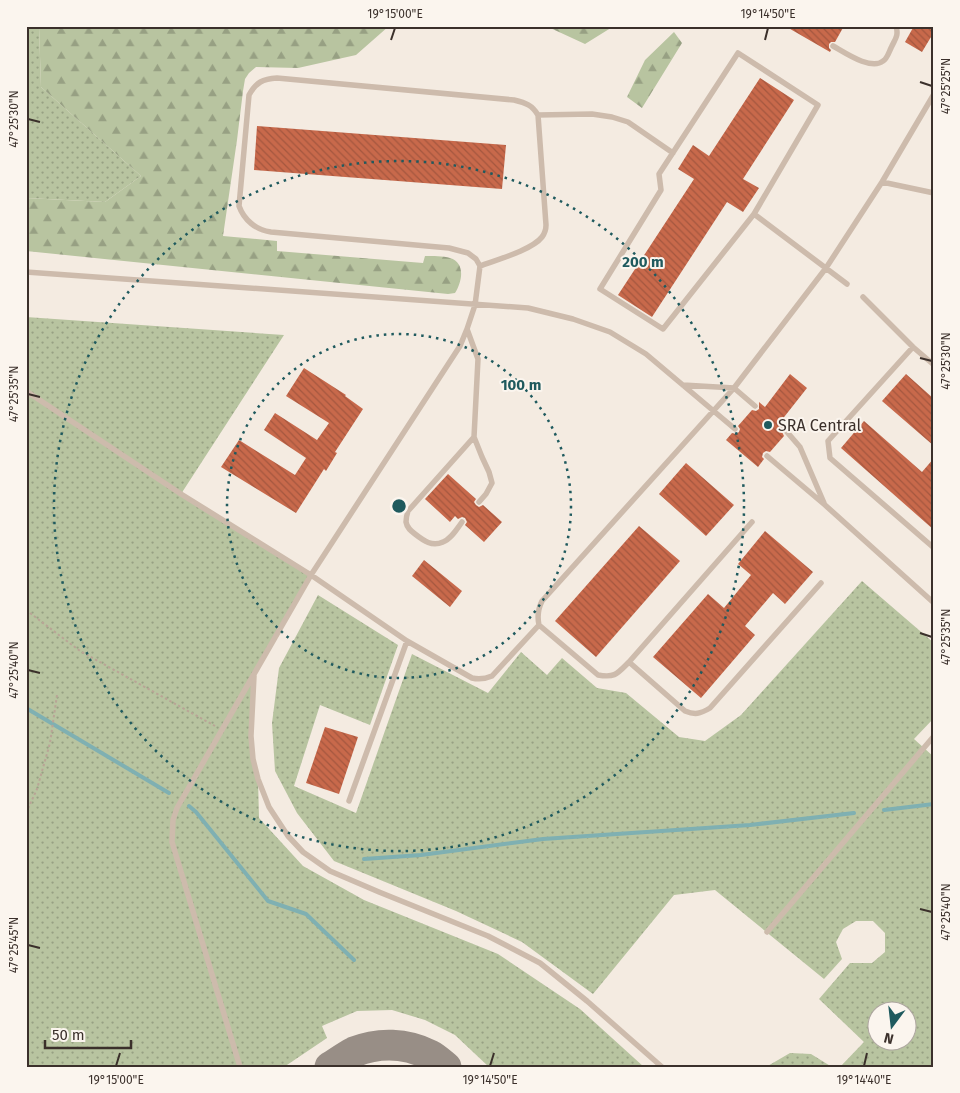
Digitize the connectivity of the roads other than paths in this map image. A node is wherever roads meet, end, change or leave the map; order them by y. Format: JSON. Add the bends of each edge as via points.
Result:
{"nodes":[{"id":1,"x":896,"y":26,"type":"edge"},
{"id":2,"x":902,"y":26,"type":"edge"},
{"id":3,"x":898,"y":34,"type":"junction"},
{"id":4,"x":833,"y":46,"type":"dead end"},
{"id":5,"x":934,"y":94,"type":"edge"},
{"id":6,"x":538,"y":115,"type":"junction"},
{"id":7,"x":673,"y":153,"type":"junction"},
{"id":8,"x":882,"y":182,"type":"junction"},
{"id":9,"x":934,"y":193,"type":"edge"},
{"id":10,"x":754,"y":214,"type":"junction"},
{"id":11,"x":480,"y":266,"type":"junction"},
{"id":12,"x":826,"y":268,"type":"junction"},
{"id":13,"x":26,"y":272,"type":"edge"},
{"id":14,"x":847,"y":284,"type":"dead end"},
{"id":15,"x":863,"y":298,"type":"dead end"},
{"id":16,"x":475,"y":305,"type":"junction"},
{"id":17,"x":467,"y":329,"type":"junction"},
{"id":18,"x":913,"y":347,"type":"junction"},
{"id":19,"x":934,"y":365,"type":"edge"},
{"id":20,"x":683,"y":385,"type":"junction"},
{"id":21,"x":734,"y":388,"type":"junction"},
{"id":22,"x":26,"y":391,"type":"edge"},
{"id":23,"x":755,"y":406,"type":"dead end"},
{"id":24,"x":713,"y":410,"type":"junction"},
{"id":25,"x":735,"y":429,"type":"dead end"},
{"id":26,"x":787,"y":432,"type":"dead end"},
{"id":27,"x":474,"y":437,"type":"junction"},
{"id":28,"x":767,"y":456,"type":"dead end"},
{"id":29,"x":479,"y":502,"type":"dead end"},
{"id":30,"x":824,"y":505,"type":"junction"},
{"id":31,"x":462,"y":522,"type":"dead end"},
{"id":32,"x":752,"y":522,"type":"dead end"},
{"id":33,"x":934,"y":548,"type":"edge"},
{"id":34,"x":312,"y":575,"type":"junction"},
{"id":35,"x":821,"y":583,"type":"dead end"},
{"id":36,"x":934,"y":602,"type":"edge"},
{"id":37,"x":539,"y":625,"type":"junction"},
{"id":38,"x":406,"y":641,"type":"junction"},
{"id":39,"x":629,"y":662,"type":"junction"},
{"id":40,"x":255,"y":674,"type":"junction"},
{"id":41,"x":934,"y":736,"type":"edge"},
{"id":42,"x":349,"y":801,"type":"dead end"},
{"id":43,"x":766,"y":932,"type":"dead end"},
{"id":44,"x":240,"y":1067,"type":"edge"},
{"id":45,"x":662,"y":1067,"type":"edge"}],
"edges":[{"from":1,"to":3,"type":"lane"},
{"from":2,"to":3,"type":"lane"},
{"from":3,"to":4,"type":"lane","via":[[886,58],[876,64],[866,63]]},
{"from":5,"to":8,"type":"lane"},
{"from":6,"to":7,"type":"lane","via":[[612,117],[628,122]]},
{"from":6,"to":11,"type":"lane","via":[[546,232],[536,243]]},
{"from":6,"to":11,"type":"lane","via":[[531,106],[514,100],[277,78],[260,81],[249,95],[239,206],[242,214],[255,226],[271,232],[454,248],[468,253]]},
{"from":7,"to":10,"type":"lane","via":[[738,53],[818,105]]},
{"from":7,"to":10,"type":"lane","via":[[659,174],[661,190],[600,289],[664,329]]},
{"from":8,"to":9,"type":"lane"},
{"from":8,"to":12,"type":"lane"},
{"from":10,"to":12,"type":"lane"},
{"from":11,"to":16,"type":"lane"},
{"from":12,"to":14,"type":"lane"},
{"from":12,"to":21,"type":"lane"},
{"from":13,"to":16,"type":"lane"},
{"from":15,"to":18,"type":"lane"},
{"from":16,"to":17,"type":"lane"},
{"from":16,"to":20,"type":"lane","via":[[528,308],[610,332],[646,354]]},
{"from":17,"to":27,"type":"lane","via":[[478,359]]},
{"from":17,"to":34,"type":"lane","via":[[460,346]]},
{"from":18,"to":19,"type":"lane"},
{"from":18,"to":33,"type":"lane","via":[[828,441],[830,458]]},
{"from":20,"to":21,"type":"lane"},
{"from":20,"to":24,"type":"lane"},
{"from":21,"to":23,"type":"lane"},
{"from":21,"to":24,"type":"lane"},
{"from":22,"to":34,"type":"lane","via":[[181,494]]},
{"from":24,"to":25,"type":"lane"},
{"from":24,"to":37,"type":"lane","via":[[542,601],[537,618]]},
{"from":26,"to":30,"type":"lane","via":[[800,447]]},
{"from":27,"to":29,"type":"lane","via":[[492,483]]},
{"from":27,"to":31,"type":"lane","via":[[406,516],[408,528],[426,543],[434,544],[448,539]]},
{"from":28,"to":30,"type":"lane"},
{"from":30,"to":36,"type":"lane"},
{"from":32,"to":39,"type":"lane"},
{"from":34,"to":38,"type":"lane"},
{"from":34,"to":40,"type":"lane"},
{"from":35,"to":39,"type":"lane","via":[[710,708],[701,713],[685,711]]},
{"from":37,"to":38,"type":"lane","via":[[492,676],[485,679],[472,678]]},
{"from":37,"to":39,"type":"lane","via":[[598,675],[616,674]]},
{"from":38,"to":42,"type":"lane"},
{"from":40,"to":44,"type":"lane","via":[[177,808],[172,842]]},
{"from":40,"to":45,"type":"lane","via":[[251,736],[258,779],[269,807],[302,852],[330,871],[488,936],[540,963]]},
{"from":41,"to":43,"type":"lane"}]}
